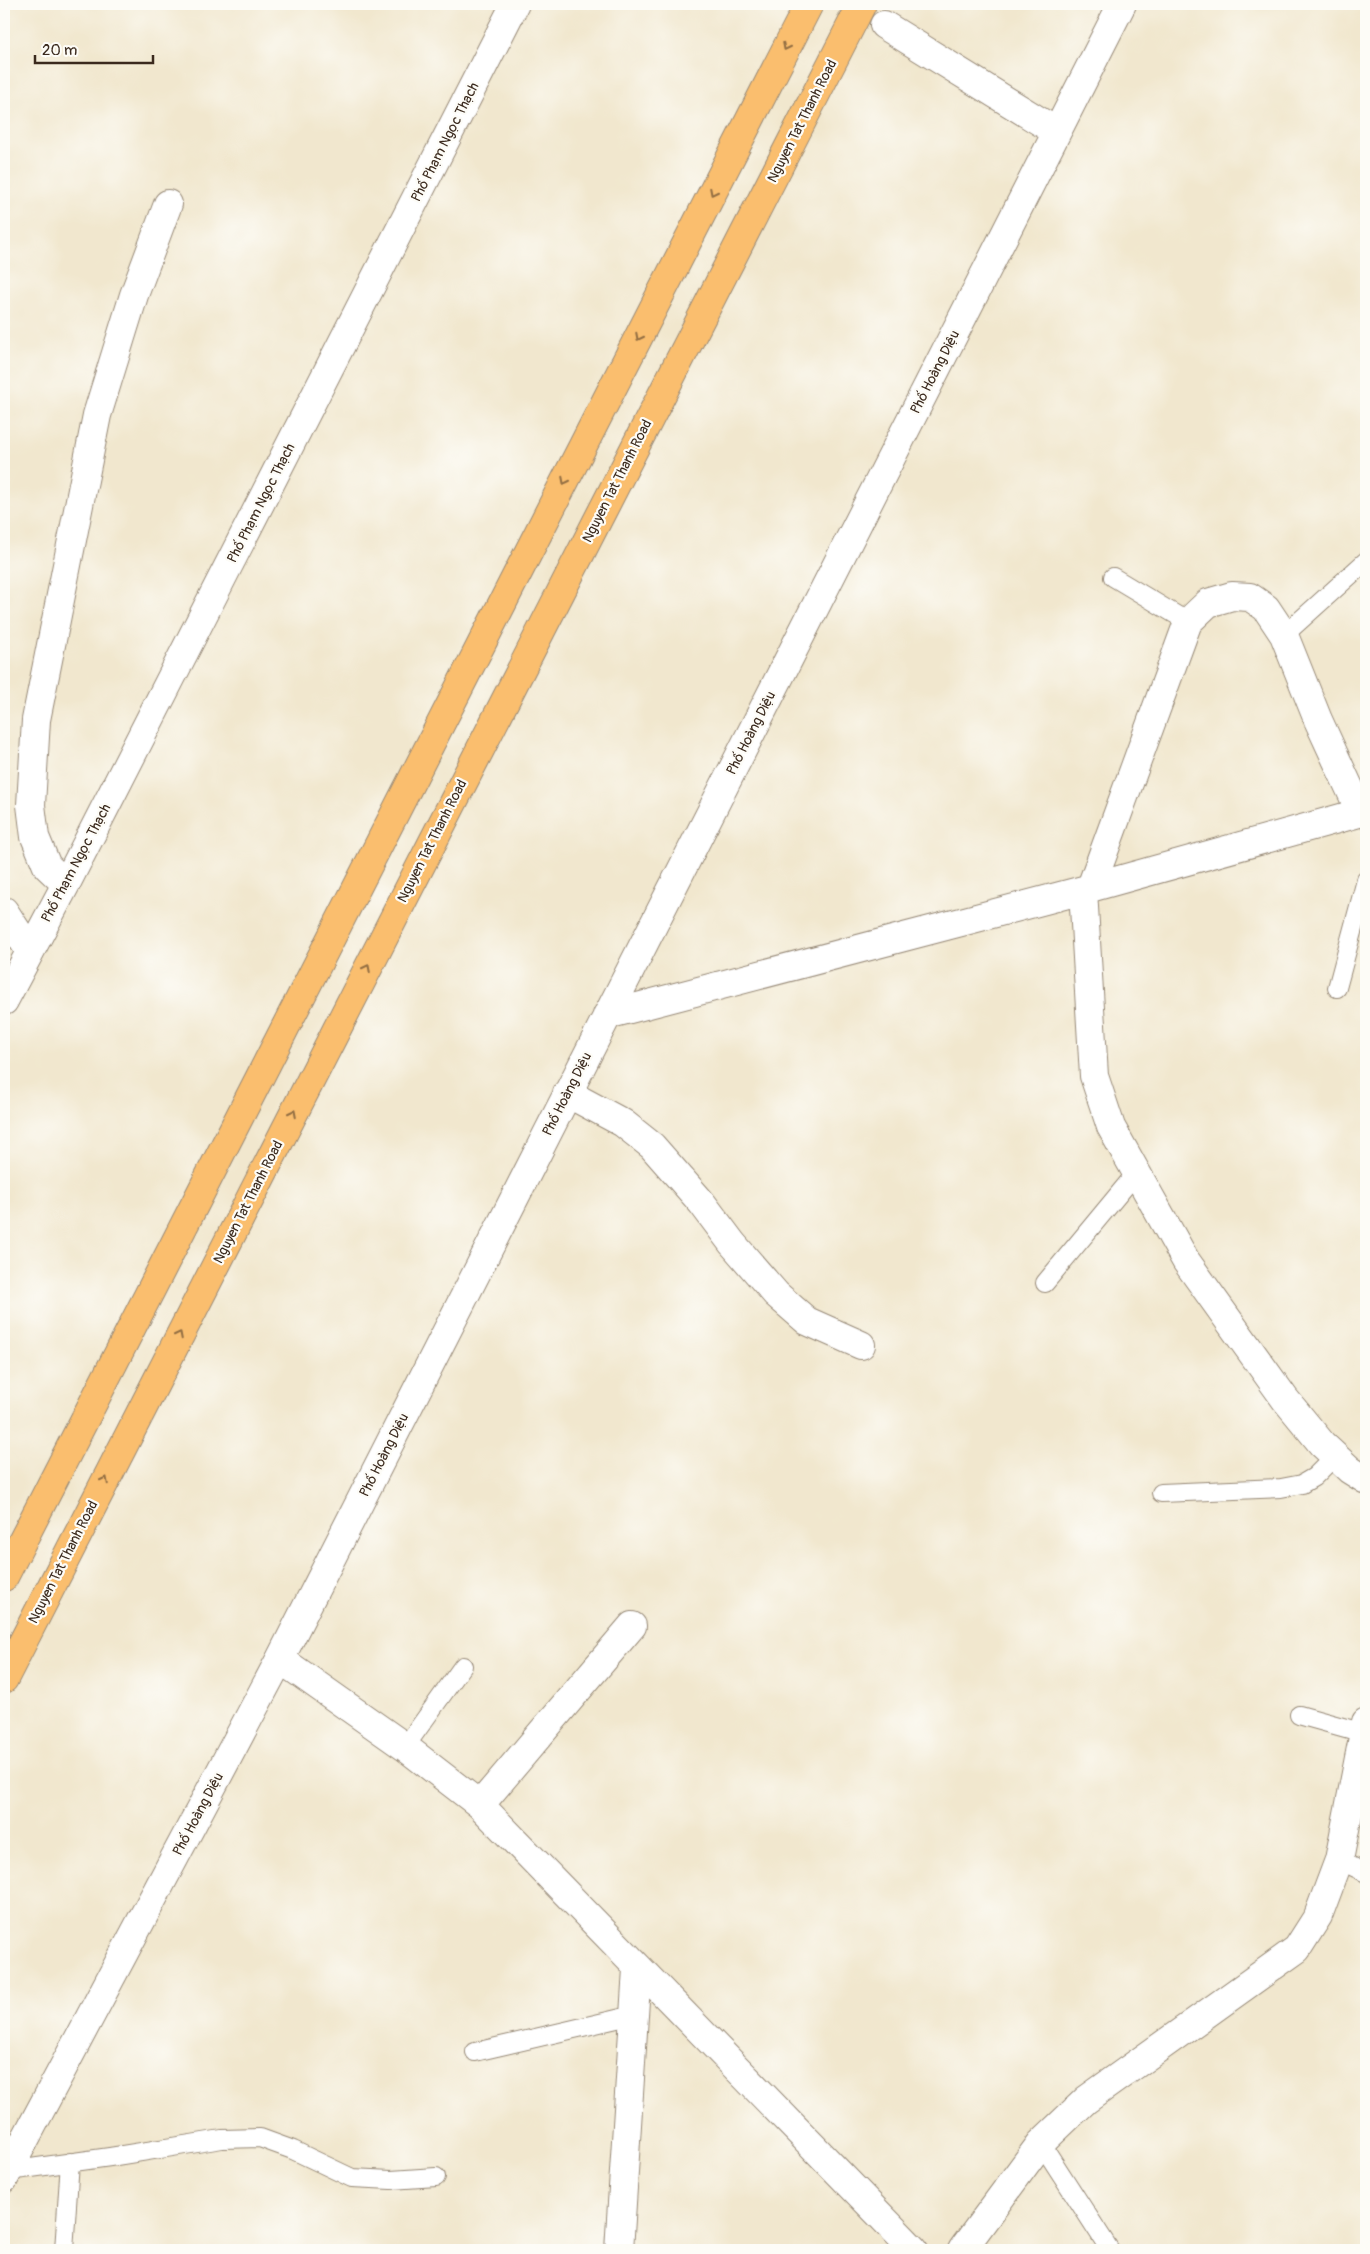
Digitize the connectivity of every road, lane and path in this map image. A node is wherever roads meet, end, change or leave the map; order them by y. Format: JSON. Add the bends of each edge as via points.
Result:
{"nodes":[{"id":1,"x":515,"y":4,"type":"edge"},
{"id":2,"x":809,"y":4,"type":"edge"},
{"id":3,"x":862,"y":4,"type":"edge"},
{"id":4,"x":1122,"y":4,"type":"edge"},
{"id":5,"x":884,"y":25,"type":"tunnel mouth"},
{"id":6,"x":1057,"y":132,"type":"junction"},
{"id":7,"x":168,"y":204,"type":"dead end"},
{"id":8,"x":1366,"y":561,"type":"edge"},
{"id":9,"x":1113,"y":577,"type":"dead end"},
{"id":10,"x":1188,"y":622,"type":"junction"},
{"id":11,"x":1284,"y":635,"type":"junction"},
{"id":12,"x":1365,"y":816,"type":"edge"},
{"id":13,"x":1366,"y":880,"type":"edge"},
{"id":14,"x":66,"y":884,"type":"junction"},
{"id":15,"x":1087,"y":888,"type":"junction"},
{"id":16,"x":4,"y":911,"type":"edge"},
{"id":17,"x":30,"y":951,"type":"junction"},
{"id":18,"x":1337,"y":988,"type":"dead end"},
{"id":19,"x":4,"y":1001,"type":"edge"},
{"id":20,"x":607,"y":1015,"type":"junction"},
{"id":21,"x":567,"y":1093,"type":"junction"},
{"id":22,"x":1136,"y":1172,"type":"junction"},
{"id":23,"x":1045,"y":1283,"type":"dead end"},
{"id":24,"x":861,"y":1345,"type":"dead end"},
{"id":25,"x":1334,"y":1456,"type":"junction"},
{"id":26,"x":1366,"y":1480,"type":"edge"},
{"id":27,"x":1161,"y":1493,"type":"dead end"},
{"id":28,"x":4,"y":1577,"type":"edge"},
{"id":29,"x":632,"y":1626,"type":"dead end"},
{"id":30,"x":280,"y":1659,"type":"junction"},
{"id":31,"x":464,"y":1666,"type":"dead end"},
{"id":32,"x":4,"y":1679,"type":"edge"},
{"id":33,"x":1298,"y":1715,"type":"dead end"},
{"id":34,"x":1365,"y":1728,"type":"edge"},
{"id":35,"x":405,"y":1748,"type":"junction"},
{"id":36,"x":480,"y":1806,"type":"junction"},
{"id":37,"x":1339,"y":1860,"type":"junction"},
{"id":38,"x":1366,"y":1873,"type":"edge"},
{"id":39,"x":637,"y":1968,"type":"junction"},
{"id":40,"x":634,"y":2014,"type":"junction"},
{"id":41,"x":475,"y":2052,"type":"dead end"},
{"id":42,"x":1041,"y":2143,"type":"junction"},
{"id":43,"x":70,"y":2162,"type":"junction"},
{"id":44,"x":6,"y":2175,"type":"edge"},
{"id":45,"x":436,"y":2177,"type":"dead end"},
{"id":46,"x":64,"y":2250,"type":"edge"},
{"id":47,"x":619,"y":2250,"type":"edge"},
{"id":48,"x":914,"y":2250,"type":"edge"},
{"id":49,"x":962,"y":2250,"type":"edge"},
{"id":50,"x":1110,"y":2250,"type":"edge"}],
"edges":[{"from":1,"to":14,"type":"street","name":"Phố Phạm Ngọc Thạch"},
{"from":2,"to":28,"type":"highway","one_way":true},
{"from":32,"to":3,"type":"highway","name":"Nguyen Tat Thanh Road","one_way":true},
{"from":4,"to":6,"type":"street","name":"Phố Hoàng Diệu"},
{"from":5,"to":6,"type":"street"},
{"from":6,"to":20,"type":"street","name":"Phố Hoàng Diệu"},
{"from":7,"to":14,"type":"street","via":[[134,295],[97,415],[36,720],[31,806],[35,837],[47,866]]},
{"from":8,"to":11,"type":"lane"},
{"from":9,"to":10,"type":"lane"},
{"from":10,"to":11,"type":"street","via":[[1208,603],[1232,596],[1250,597],[1266,608]]},
{"from":10,"to":15,"type":"street"},
{"from":11,"to":12,"type":"street","via":[[1318,720]]},
{"from":12,"to":15,"type":"street"},
{"from":13,"to":18,"type":"lane"},
{"from":14,"to":17,"type":"street","name":"Phố Phạm Ngọc Thạch"},
{"from":15,"to":20,"type":"street"},
{"from":15,"to":22,"type":"street","via":[[1094,1076],[1111,1127]]},
{"from":16,"to":17,"type":"street"},
{"from":17,"to":19,"type":"street","name":"Phố Phạm Ngọc Thạch"},
{"from":20,"to":21,"type":"street","name":"Phố Hoàng Diệu"},
{"from":21,"to":24,"type":"street","via":[[622,1123],[652,1146],[776,1294],[807,1321]]},
{"from":21,"to":30,"type":"street","name":"Phố Hoàng Diệu"},
{"from":22,"to":23,"type":"lane"},
{"from":22,"to":25,"type":"street","via":[[1186,1260],[1285,1399]]},
{"from":25,"to":26,"type":"street"},
{"from":25,"to":27,"type":"lane","via":[[1314,1477],[1302,1484],[1281,1488]]},
{"from":29,"to":36,"type":"street"},
{"from":30,"to":35,"type":"street"},
{"from":30,"to":44,"type":"street","name":"Phố Hoàng Diệu"},
{"from":31,"to":35,"type":"lane"},
{"from":33,"to":34,"type":"lane"},
{"from":34,"to":37,"type":"street"},
{"from":35,"to":36,"type":"street"},
{"from":36,"to":39,"type":"street"},
{"from":37,"to":38,"type":"lane"},
{"from":37,"to":42,"type":"street","via":[[1318,1916],[1297,1949],[1086,2100]]},
{"from":39,"to":40,"type":"street"},
{"from":39,"to":48,"type":"street"},
{"from":40,"to":41,"type":"lane"},
{"from":40,"to":47,"type":"street"},
{"from":42,"to":49,"type":"street"},
{"from":42,"to":50,"type":"lane"},
{"from":43,"to":44,"type":"lane"},
{"from":43,"to":45,"type":"lane","via":[[222,2138],[260,2138],[294,2150],[352,2178]]},
{"from":43,"to":46,"type":"lane"}]}
